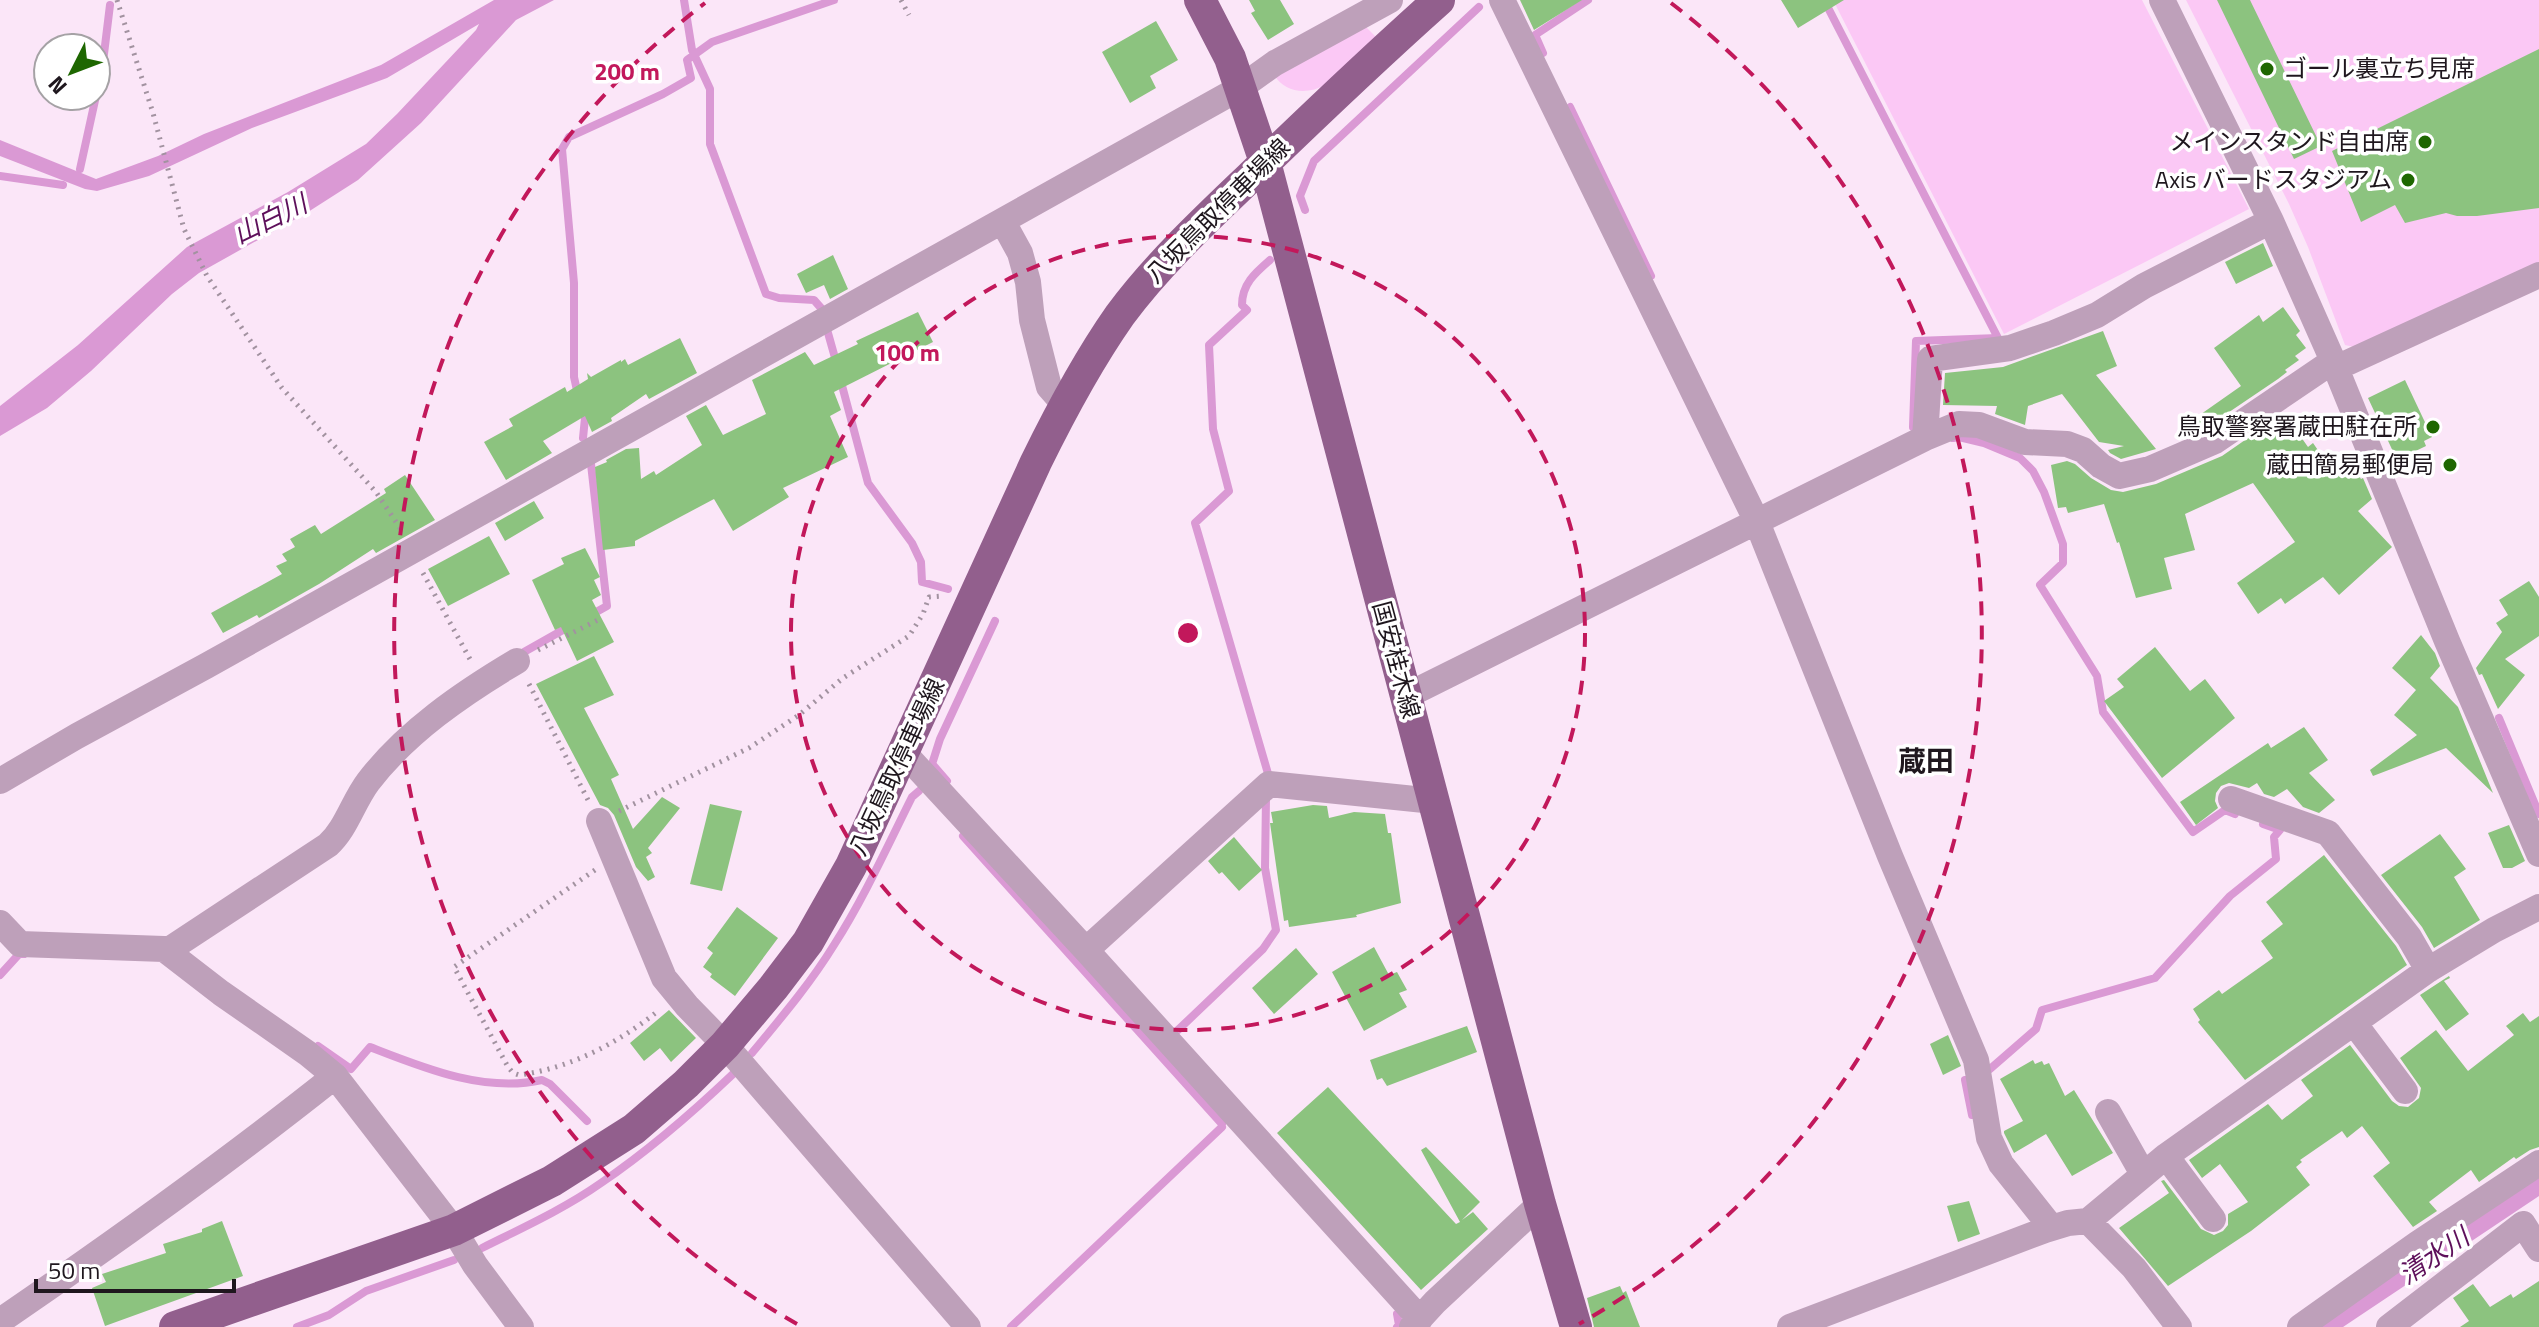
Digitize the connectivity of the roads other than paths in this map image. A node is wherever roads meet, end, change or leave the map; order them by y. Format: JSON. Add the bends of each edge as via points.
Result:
{"nodes":[{"id":1,"x":1200,"y":0,"type":"edge"},
{"id":2,"x":1390,"y":0,"type":"edge"},
{"id":3,"x":1439,"y":0,"type":"edge"},
{"id":4,"x":1502,"y":0,"type":"edge"},
{"id":5,"x":2162,"y":0,"type":"edge"},
{"id":6,"x":1240,"y":88,"type":"junction"},
{"id":7,"x":1265,"y":162,"type":"junction"},
{"id":8,"x":2271,"y":221,"type":"junction"},
{"id":9,"x":1003,"y":222,"type":"junction"},
{"id":10,"x":2539,"y":275,"type":"edge"},
{"id":11,"x":2334,"y":365,"type":"junction"},
{"id":12,"x":1064,"y":404,"type":"junction"},
{"id":13,"x":1925,"y":438,"type":"junction"},
{"id":14,"x":1757,"y":522,"type":"junction"},
{"id":15,"x":517,"y":661,"type":"road end"},
{"id":16,"x":1406,"y":696,"type":"junction"},
{"id":17,"x":904,"y":753,"type":"junction"},
{"id":18,"x":0,"y":781,"type":"edge"},
{"id":19,"x":2231,"y":799,"type":"dead end"},
{"id":20,"x":1434,"y":801,"type":"junction"},
{"id":21,"x":599,"y":821,"type":"road end"},
{"id":22,"x":2539,"y":854,"type":"edge"},
{"id":23,"x":2539,"y":907,"type":"edge"},
{"id":24,"x":0,"y":923,"type":"edge"},
{"id":25,"x":1086,"y":950,"type":"junction"},
{"id":26,"x":167,"y":951,"type":"junction"},
{"id":27,"x":2428,"y":970,"type":"junction"},
{"id":28,"x":2354,"y":1023,"type":"junction"},
{"id":29,"x":725,"y":1045,"type":"junction"},
{"id":30,"x":335,"y":1076,"type":"junction"},
{"id":31,"x":2405,"y":1091,"type":"dead end"},
{"id":32,"x":2108,"y":1112,"type":"dead end"},
{"id":33,"x":2166,"y":1156,"type":"junction"},
{"id":34,"x":2539,"y":1163,"type":"edge"},
{"id":35,"x":2143,"y":1174,"type":"junction"},
{"id":36,"x":1540,"y":1204,"type":"junction"},
{"id":37,"x":2213,"y":1219,"type":"dead end"},
{"id":38,"x":2088,"y":1221,"type":"junction"},
{"id":39,"x":2052,"y":1228,"type":"junction"},
{"id":40,"x":454,"y":1230,"type":"junction"},
{"id":41,"x":2539,"y":1249,"type":"edge"},
{"id":42,"x":0,"y":1321,"type":"edge"},
{"id":43,"x":1416,"y":1323,"type":"edge"},
{"id":44,"x":175,"y":1327,"type":"edge"},
{"id":45,"x":521,"y":1327,"type":"edge"},
{"id":46,"x":968,"y":1327,"type":"edge"},
{"id":47,"x":1576,"y":1327,"type":"edge"},
{"id":48,"x":1790,"y":1327,"type":"edge"},
{"id":49,"x":2179,"y":1327,"type":"edge"},
{"id":50,"x":2300,"y":1327,"type":"edge"},
{"id":51,"x":2389,"y":1327,"type":"edge"}],
"edges":[{"from":1,"to":6,"type":"main road","name":"国安桂木線"},
{"from":2,"to":6,"type":"street"},
{"from":3,"to":7,"type":"main road","name":"八坂鳥取停車場線"},
{"from":4,"to":14,"type":"street"},
{"from":5,"to":8,"type":"street"},
{"from":6,"to":7,"type":"main road","name":"国安桂木線"},
{"from":6,"to":9,"type":"street"},
{"from":7,"to":12,"type":"main road","name":"八坂鳥取停車場線","via":[[1196,229],[1122,313]]},
{"from":7,"to":16,"type":"main road","name":"国安桂木線"},
{"from":8,"to":11,"type":"street"},
{"from":8,"to":13,"type":"street","via":[[2054,333],[2010,348],[1930,359]]},
{"from":9,"to":12,"type":"street","via":[[1020,253],[1049,387]]},
{"from":9,"to":18,"type":"street"},
{"from":10,"to":11,"type":"street"},
{"from":11,"to":13,"type":"street","via":[[2215,441],[2150,469],[2119,476],[2067,444],[2025,442],[1979,425],[1959,424]]},
{"from":11,"to":22,"type":"street"},
{"from":12,"to":17,"type":"main road","name":"八坂鳥取停車場線"},
{"from":13,"to":14,"type":"street"},
{"from":14,"to":16,"type":"street"},
{"from":14,"to":39,"type":"street","via":[[1976,1060],[1989,1138],[2001,1164]]},
{"from":15,"to":26,"type":"street","via":[[410,737],[368,783],[337,837]]},
{"from":16,"to":20,"type":"main road","name":"国安桂木線"},
{"from":17,"to":25,"type":"street"},
{"from":17,"to":29,"type":"main road","name":"八坂鳥取停車場線","via":[[808,942]]},
{"from":19,"to":27,"type":"street","via":[[2328,833],[2409,937]]},
{"from":20,"to":25,"type":"street","via":[[1269,784]]},
{"from":20,"to":36,"type":"main road","name":"国安桂木線"},
{"from":21,"to":29,"type":"street","via":[[664,978]]},
{"from":23,"to":27,"type":"street"},
{"from":24,"to":26,"type":"street","via":[[20,944]]},
{"from":25,"to":43,"type":"street"},
{"from":26,"to":30,"type":"street"},
{"from":27,"to":28,"type":"street"},
{"from":28,"to":31,"type":"street"},
{"from":28,"to":33,"type":"street"},
{"from":29,"to":40,"type":"main road","name":"八坂鳥取停車場線","via":[[634,1129],[552,1181]]},
{"from":29,"to":46,"type":"street"},
{"from":30,"to":40,"type":"street"},
{"from":30,"to":42,"type":"street","via":[[160,1210]]},
{"from":32,"to":35,"type":"street"},
{"from":33,"to":35,"type":"street"},
{"from":33,"to":37,"type":"street"},
{"from":34,"to":50,"type":"street"},
{"from":35,"to":38,"type":"street"},
{"from":36,"to":43,"type":"street"},
{"from":36,"to":47,"type":"main road","name":"国安桂木線"},
{"from":38,"to":39,"type":"street"},
{"from":38,"to":49,"type":"street","via":[[2127,1259]]},
{"from":39,"to":48,"type":"street"},
{"from":40,"to":44,"type":"main road","name":"八坂鳥取停車場線"},
{"from":40,"to":45,"type":"street"},
{"from":41,"to":51,"type":"street","via":[[2523,1224]]}]}
